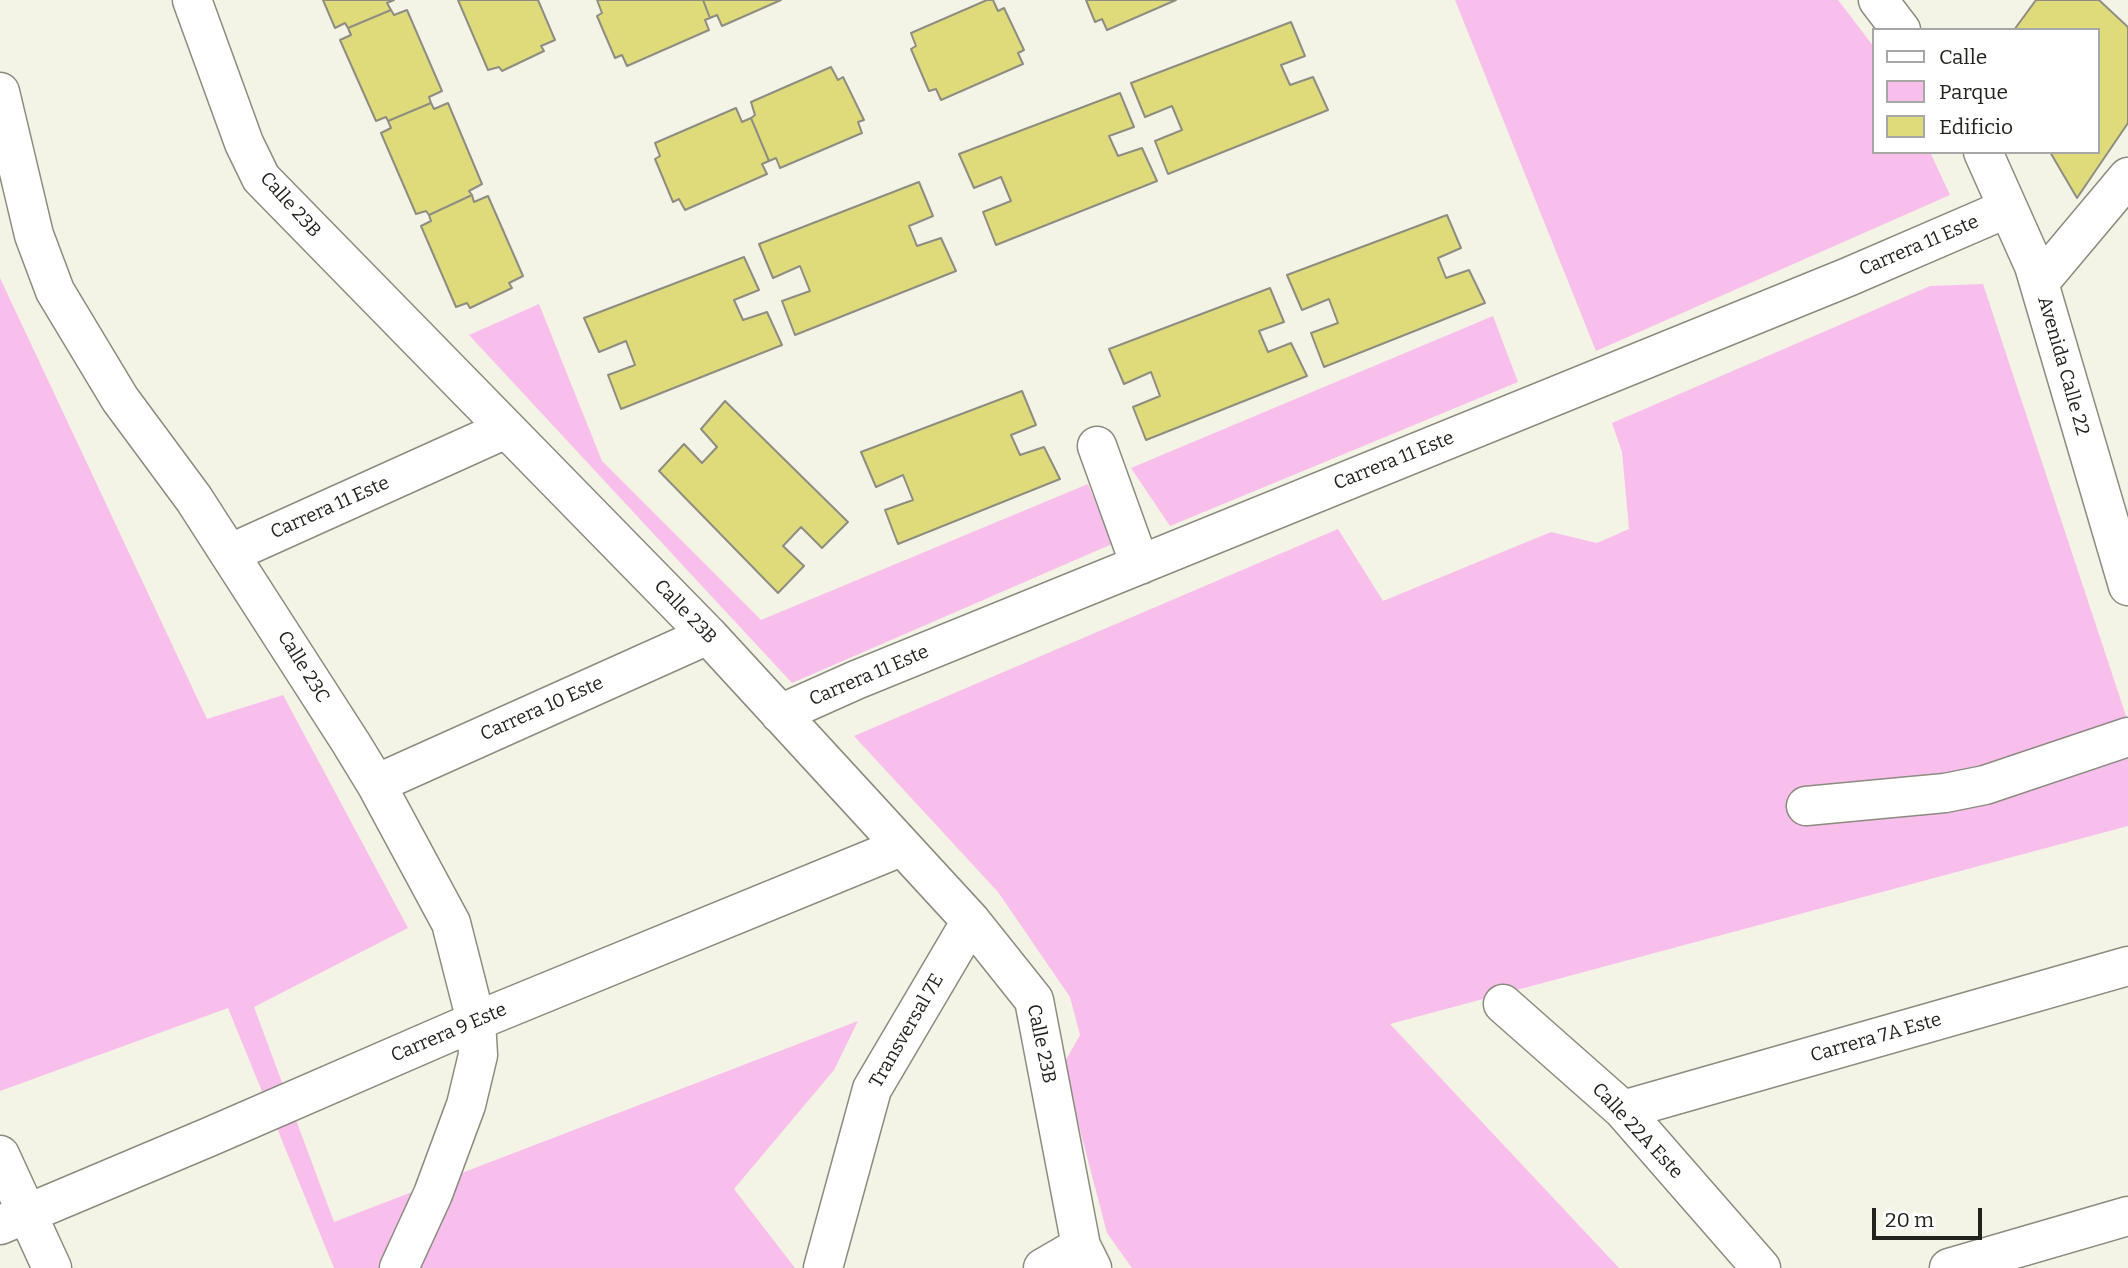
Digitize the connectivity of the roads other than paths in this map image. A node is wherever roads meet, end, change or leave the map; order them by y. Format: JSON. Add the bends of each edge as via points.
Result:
{"nodes":[{"id":1,"x":191,"y":0,"type":"edge"},
{"id":2,"x":1878,"y":0,"type":"edge"},
{"id":3,"x":1899,"y":28,"type":"edge"},
{"id":4,"x":0,"y":92,"type":"edge"},
{"id":5,"x":1984,"y":154,"type":"edge"},
{"id":6,"x":2128,"y":177,"type":"edge"},
{"id":7,"x":2008,"y":208,"type":"junction"},
{"id":8,"x":2039,"y":283,"type":"junction"},
{"id":9,"x":506,"y":429,"type":"junction"},
{"id":10,"x":1097,"y":446,"type":"dead end"},
{"id":11,"x":231,"y":553,"type":"junction"},
{"id":12,"x":1140,"y":565,"type":"junction"},
{"id":13,"x":2128,"y":586,"type":"edge"},
{"id":14,"x":708,"y":635,"type":"junction"},
{"id":15,"x":780,"y":714,"type":"junction"},
{"id":16,"x":2128,"y":737,"type":"edge"},
{"id":17,"x":376,"y":784,"type":"junction"},
{"id":18,"x":1806,"y":806,"type":"dead end"},
{"id":19,"x":901,"y":846,"type":"junction"},
{"id":20,"x":971,"y":921,"type":"junction"},
{"id":21,"x":2128,"y":966,"type":"edge"},
{"id":22,"x":1503,"y":1003,"type":"dead end"},
{"id":23,"x":476,"y":1021,"type":"junction"},
{"id":24,"x":1623,"y":1110,"type":"junction"},
{"id":25,"x":0,"y":1155,"type":"edge"},
{"id":26,"x":2128,"y":1216,"type":"edge"},
{"id":27,"x":14,"y":1219,"type":"edge"},
{"id":28,"x":1083,"y":1261,"type":"edge"},
{"id":29,"x":52,"y":1268,"type":"edge"},
{"id":30,"x":399,"y":1268,"type":"edge"},
{"id":31,"x":823,"y":1268,"type":"edge"},
{"id":32,"x":1043,"y":1268,"type":"edge"},
{"id":33,"x":1761,"y":1268,"type":"edge"},
{"id":34,"x":1949,"y":1268,"type":"edge"}],
"edges":[{"from":1,"to":9,"type":"street","name":"Calle 23B","via":[[261,178],[433,332]]},
{"from":2,"to":3,"type":"street"},
{"from":4,"to":11,"type":"street","name":"Calle 23C","via":[[34,235],[55,291],[120,399]]},
{"from":5,"to":7,"type":"street","name":"Avenida Calle 22"},
{"from":6,"to":8,"type":"street"},
{"from":7,"to":8,"type":"street","name":"Avenida Calle 22"},
{"from":7,"to":12,"type":"street","name":"Carrera 11 Este"},
{"from":8,"to":13,"type":"street","name":"Avenida Calle 22"},
{"from":9,"to":11,"type":"street","name":"Carrera 11 Este"},
{"from":9,"to":14,"type":"street","name":"Calle 23B"},
{"from":10,"to":12,"type":"street"},
{"from":11,"to":17,"type":"street","name":"Calle 23C"},
{"from":12,"to":15,"type":"street","name":"Carrera 11 Este"},
{"from":14,"to":15,"type":"street","name":"Calle 23B"},
{"from":14,"to":17,"type":"street","name":"Carrera 10 Este"},
{"from":15,"to":19,"type":"street","name":"Calle 23B"},
{"from":16,"to":18,"type":"street","via":[[1985,785]]},
{"from":17,"to":23,"type":"street","name":"Calle 23C","via":[[451,923]]},
{"from":19,"to":20,"type":"street","name":"Calle 23B"},
{"from":19,"to":23,"type":"street","name":"Carrera 9 Este"},
{"from":20,"to":28,"type":"street","name":"Calle 23B","via":[[1034,1000]]},
{"from":20,"to":31,"type":"street","name":"Transversal 7E","via":[[872,1089]]},
{"from":21,"to":24,"type":"street","name":"Carrera 7A Este"},
{"from":22,"to":24,"type":"street","name":"Calle 22A Este"},
{"from":23,"to":27,"type":"street","name":"Carrera 9 Este"},
{"from":23,"to":30,"type":"street","name":"Calle 23C","via":[[478,1055],[466,1105]]},
{"from":24,"to":33,"type":"street","name":"Calle 22A Este"},
{"from":25,"to":27,"type":"street"},
{"from":26,"to":34,"type":"street"},
{"from":27,"to":29,"type":"street"},
{"from":28,"to":32,"type":"street"}]}
